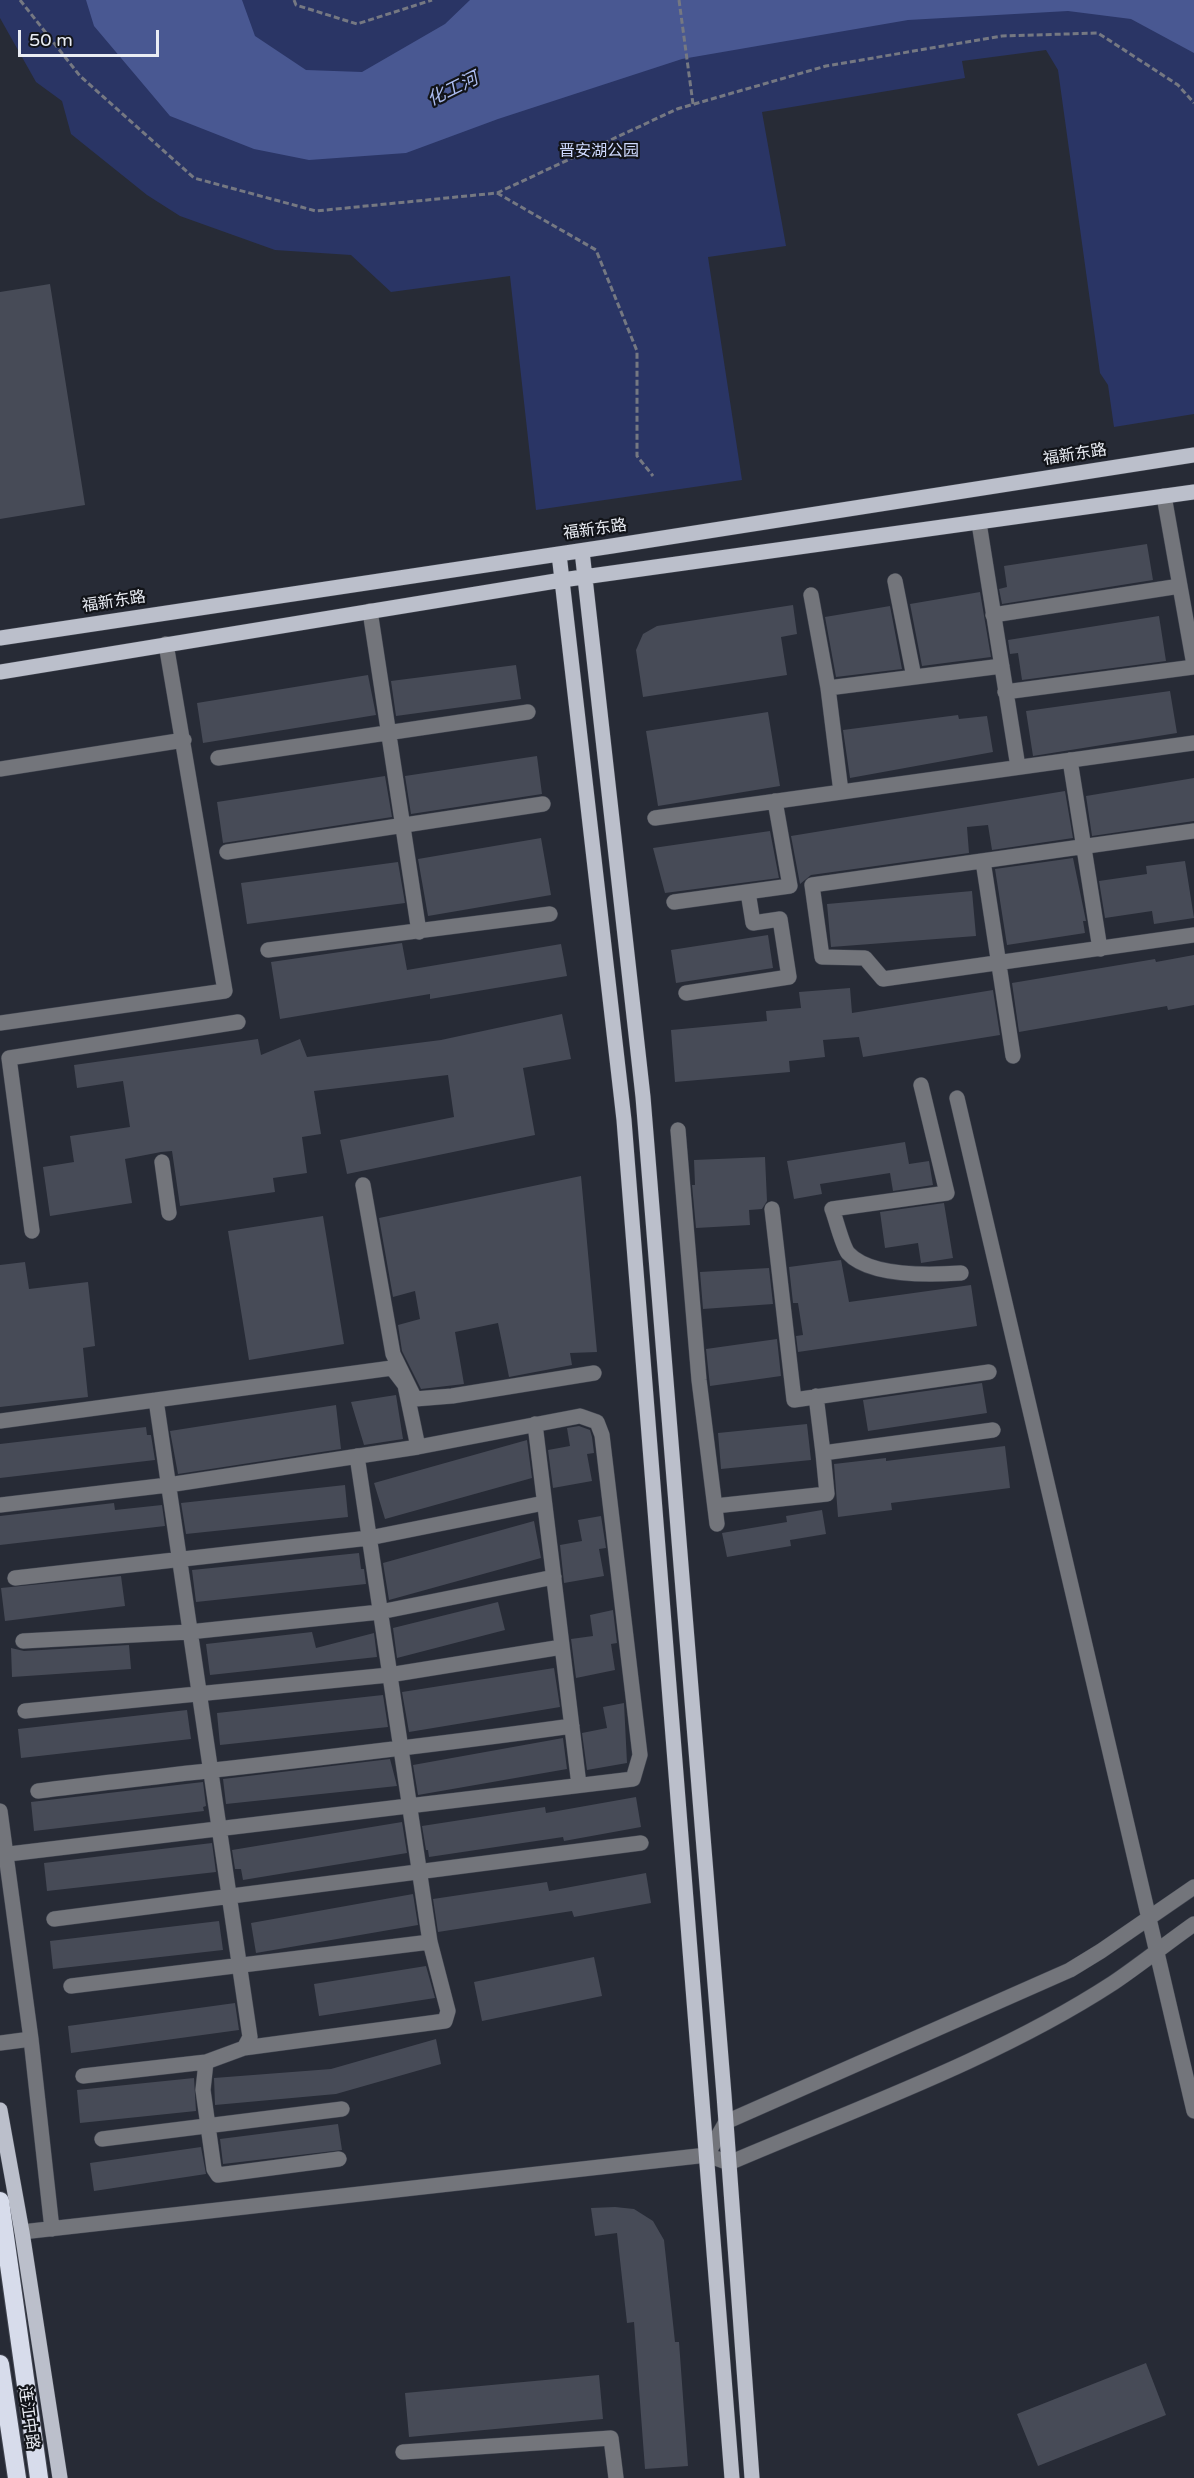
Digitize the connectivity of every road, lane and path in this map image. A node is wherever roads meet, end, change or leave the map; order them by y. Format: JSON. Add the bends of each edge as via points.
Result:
{"nodes":[{"id":1,"x":20,"y":0,"type":"edge"},
{"id":2,"x":294,"y":0,"type":"edge"},
{"id":3,"x":409,"y":0,"type":"edge"},
{"id":4,"x":432,"y":0,"type":"edge"},
{"id":5,"x":679,"y":0,"type":"edge"},
{"id":6,"x":410,"y":7,"type":"junction"},
{"id":7,"x":1194,"y":103,"type":"edge"},
{"id":8,"x":693,"y":105,"type":"junction"},
{"id":9,"x":497,"y":193,"type":"junction"},
{"id":10,"x":1194,"y":455,"type":"edge"},
{"id":11,"x":653,"y":476,"type":"dead end"},
{"id":12,"x":1194,"y":492,"type":"edge"},
{"id":13,"x":1164,"y":496,"type":"junction"},
{"id":14,"x":979,"y":523,"type":"junction"},
{"id":15,"x":582,"y":550,"type":"junction"},
{"id":16,"x":559,"y":554,"type":"junction"},
{"id":17,"x":584,"y":577,"type":"junction"},
{"id":18,"x":562,"y":580,"type":"junction"},
{"id":19,"x":895,"y":581,"type":"dead end"},
{"id":20,"x":1180,"y":586,"type":"junction"},
{"id":21,"x":811,"y":595,"type":"dead end"},
{"id":22,"x":370,"y":611,"type":"junction"},
{"id":23,"x":993,"y":615,"type":"junction"},
{"id":24,"x":0,"y":636,"type":"edge"},
{"id":25,"x":166,"y":644,"type":"junction"},
{"id":26,"x":1002,"y":666,"type":"junction"},
{"id":27,"x":1194,"y":666,"type":"edge"},
{"id":28,"x":0,"y":672,"type":"edge"},
{"id":29,"x":914,"y":677,"type":"junction"},
{"id":30,"x":828,"y":688,"type":"junction"},
{"id":31,"x":1005,"y":692,"type":"junction"},
{"id":32,"x":528,"y":712,"type":"dead end"},
{"id":33,"x":388,"y":732,"type":"junction"},
{"id":34,"x":184,"y":740,"type":"junction"},
{"id":35,"x":1194,"y":743,"type":"edge"},
{"id":36,"x":218,"y":758,"type":"dead end"},
{"id":37,"x":1070,"y":760,"type":"junction"},
{"id":38,"x":1018,"y":767,"type":"junction"},
{"id":39,"x":0,"y":769,"type":"edge"},
{"id":40,"x":841,"y":792,"type":"junction"},
{"id":41,"x":775,"y":801,"type":"junction"},
{"id":42,"x":543,"y":804,"type":"dead end"},
{"id":43,"x":655,"y":818,"type":"dead end"},
{"id":44,"x":402,"y":825,"type":"junction"},
{"id":45,"x":1194,"y":831,"type":"edge"},
{"id":46,"x":1085,"y":847,"type":"junction"},
{"id":47,"x":227,"y":852,"type":"dead end"},
{"id":48,"x":983,"y":861,"type":"junction"},
{"id":49,"x":748,"y":892,"type":"junction"},
{"id":50,"x":674,"y":902,"type":"dead end"},
{"id":51,"x":550,"y":914,"type":"dead end"},
{"id":52,"x":418,"y":932,"type":"junction"},
{"id":53,"x":1194,"y":935,"type":"edge"},
{"id":54,"x":1100,"y":948,"type":"junction"},
{"id":55,"x":268,"y":950,"type":"dead end"},
{"id":56,"x":997,"y":963,"type":"junction"},
{"id":57,"x":686,"y":993,"type":"dead end"},
{"id":58,"x":238,"y":1022,"type":"dead end"},
{"id":59,"x":0,"y":1023,"type":"edge"},
{"id":60,"x":1013,"y":1056,"type":"dead end"},
{"id":61,"x":5,"y":1059,"type":"edge"},
{"id":62,"x":921,"y":1085,"type":"dead end"},
{"id":63,"x":957,"y":1098,"type":"dead end"},
{"id":64,"x":678,"y":1130,"type":"dead end"},
{"id":65,"x":162,"y":1162,"type":"dead end"},
{"id":66,"x":363,"y":1185,"type":"dead end"},
{"id":67,"x":772,"y":1209,"type":"dead end"},
{"id":68,"x":169,"y":1213,"type":"dead end"},
{"id":69,"x":32,"y":1231,"type":"dead end"},
{"id":70,"x":961,"y":1273,"type":"dead end"},
{"id":71,"x":989,"y":1372,"type":"dead end"},
{"id":72,"x":594,"y":1373,"type":"dead end"},
{"id":73,"x":816,"y":1396,"type":"junction"},
{"id":74,"x":156,"y":1400,"type":"junction"},
{"id":75,"x":0,"y":1421,"type":"edge"},
{"id":76,"x":535,"y":1424,"type":"junction"},
{"id":77,"x":993,"y":1430,"type":"dead end"},
{"id":78,"x":418,"y":1447,"type":"junction"},
{"id":79,"x":823,"y":1453,"type":"junction"},
{"id":80,"x":357,"y":1456,"type":"junction"},
{"id":81,"x":168,"y":1485,"type":"junction"},
{"id":82,"x":544,"y":1503,"type":"junction"},
{"id":83,"x":0,"y":1505,"type":"edge"},
{"id":84,"x":715,"y":1506,"type":"junction"},
{"id":85,"x":717,"y":1524,"type":"dead end"},
{"id":86,"x":369,"y":1538,"type":"junction"},
{"id":87,"x":178,"y":1560,"type":"junction"},
{"id":88,"x":554,"y":1577,"type":"junction"},
{"id":89,"x":15,"y":1578,"type":"dead end"},
{"id":90,"x":380,"y":1612,"type":"junction"},
{"id":91,"x":189,"y":1632,"type":"junction"},
{"id":92,"x":23,"y":1641,"type":"dead end"},
{"id":93,"x":562,"y":1647,"type":"junction"},
{"id":94,"x":389,"y":1675,"type":"junction"},
{"id":95,"x":198,"y":1696,"type":"junction"},
{"id":96,"x":25,"y":1711,"type":"dead end"},
{"id":97,"x":572,"y":1726,"type":"junction"},
{"id":98,"x":400,"y":1750,"type":"junction"},
{"id":99,"x":208,"y":1770,"type":"junction"},
{"id":100,"x":579,"y":1785,"type":"junction"},
{"id":101,"x":38,"y":1791,"type":"dead end"},
{"id":102,"x":408,"y":1806,"type":"junction"},
{"id":103,"x":0,"y":1811,"type":"edge"},
{"id":104,"x":217,"y":1829,"type":"junction"},
{"id":105,"x":641,"y":1843,"type":"dead end"},
{"id":106,"x":3,"y":1854,"type":"edge"},
{"id":107,"x":419,"y":1872,"type":"junction"},
{"id":108,"x":1194,"y":1887,"type":"edge"},
{"id":109,"x":228,"y":1897,"type":"junction"},
{"id":110,"x":54,"y":1919,"type":"dead end"},
{"id":111,"x":1148,"y":1919,"type":"junction"},
{"id":112,"x":1194,"y":1924,"type":"edge"},
{"id":113,"x":430,"y":1942,"type":"junction"},
{"id":114,"x":1156,"y":1951,"type":"junction"},
{"id":115,"x":238,"y":1965,"type":"junction"},
{"id":116,"x":71,"y":1986,"type":"dead end"},
{"id":117,"x":31,"y":2039,"type":"junction"},
{"id":118,"x":0,"y":2043,"type":"edge"},
{"id":119,"x":244,"y":2048,"type":"junction"},
{"id":120,"x":206,"y":2061,"type":"junction"},
{"id":121,"x":83,"y":2076,"type":"dead end"},
{"id":122,"x":342,"y":2109,"type":"dead end"},
{"id":123,"x":0,"y":2110,"type":"edge"},
{"id":124,"x":1194,"y":2111,"type":"edge"},
{"id":125,"x":726,"y":2122,"type":"junction"},
{"id":126,"x":208,"y":2126,"type":"junction"},
{"id":127,"x":102,"y":2139,"type":"dead end"},
{"id":128,"x":707,"y":2155,"type":"junction"},
{"id":129,"x":339,"y":2159,"type":"dead end"},
{"id":130,"x":729,"y":2163,"type":"junction"},
{"id":131,"x":0,"y":2201,"type":"edge"},
{"id":132,"x":52,"y":2229,"type":"junction"},
{"id":133,"x":22,"y":2232,"type":"junction"},
{"id":134,"x":0,"y":2364,"type":"edge"},
{"id":135,"x":403,"y":2452,"type":"dead end"},
{"id":136,"x":17,"y":2478,"type":"edge"},
{"id":137,"x":39,"y":2478,"type":"edge"},
{"id":138,"x":60,"y":2478,"type":"edge"},
{"id":139,"x":616,"y":2478,"type":"edge"},
{"id":140,"x":732,"y":2478,"type":"edge"},
{"id":141,"x":752,"y":2478,"type":"edge"}],
"edges":[{"from":1,"to":9,"type":"path","via":[[80,76],[194,178],[316,211]]},
{"from":2,"to":6,"type":"path","via":[[296,5],[357,24]]},
{"from":3,"to":6,"type":"path"},
{"from":4,"to":6,"type":"path"},
{"from":5,"to":8,"type":"path"},
{"from":7,"to":8,"type":"path","via":[[1178,84],[1098,33],[1002,36],[826,66]]},
{"from":8,"to":9,"type":"path"},
{"from":9,"to":11,"type":"path","via":[[596,250],[637,351],[637,456]]},
{"from":10,"to":15,"type":"main road","name":"福新东路"},
{"from":12,"to":13,"type":"main road"},
{"from":13,"to":14,"type":"main road"},
{"from":13,"to":20,"type":"street"},
{"from":14,"to":17,"type":"main road"},
{"from":14,"to":23,"type":"street"},
{"from":15,"to":16,"type":"main road","name":"福新东路"},
{"from":15,"to":17,"type":"main road"},
{"from":16,"to":18,"type":"main road"},
{"from":16,"to":24,"type":"main road","name":"福新东路"},
{"from":17,"to":18,"type":"main road"},
{"from":17,"to":125,"type":"main road","via":[[642,1078]]},
{"from":18,"to":22,"type":"main road"},
{"from":18,"to":128,"type":"main road","via":[[624,1120]]},
{"from":19,"to":29,"type":"street"},
{"from":20,"to":23,"type":"street"},
{"from":20,"to":27,"type":"street"},
{"from":21,"to":30,"type":"street"},
{"from":22,"to":25,"type":"main road"},
{"from":22,"to":33,"type":"street"},
{"from":23,"to":26,"type":"street"},
{"from":25,"to":28,"type":"main road"},
{"from":25,"to":34,"type":"street"},
{"from":26,"to":29,"type":"street"},
{"from":26,"to":31,"type":"street"},
{"from":27,"to":31,"type":"street"},
{"from":29,"to":30,"type":"street"},
{"from":30,"to":40,"type":"street"},
{"from":31,"to":38,"type":"street"},
{"from":32,"to":33,"type":"street"},
{"from":33,"to":36,"type":"street"},
{"from":33,"to":44,"type":"street"},
{"from":34,"to":39,"type":"street"},
{"from":34,"to":59,"type":"street","via":[[225,991]]},
{"from":35,"to":37,"type":"street"},
{"from":37,"to":38,"type":"street"},
{"from":37,"to":46,"type":"street"},
{"from":38,"to":40,"type":"street"},
{"from":40,"to":41,"type":"street"},
{"from":41,"to":43,"type":"street"},
{"from":41,"to":49,"type":"street","via":[[790,886]]},
{"from":42,"to":44,"type":"street"},
{"from":44,"to":47,"type":"street"},
{"from":44,"to":52,"type":"street"},
{"from":45,"to":46,"type":"street"},
{"from":46,"to":48,"type":"street"},
{"from":46,"to":54,"type":"street"},
{"from":48,"to":56,"type":"street"},
{"from":48,"to":56,"type":"street","via":[[812,885],[813,895],[822,957],[865,958],[883,979]]},
{"from":49,"to":50,"type":"street"},
{"from":49,"to":57,"type":"street","via":[[753,923],[780,919],[789,977]]},
{"from":51,"to":52,"type":"street"},
{"from":52,"to":55,"type":"street"},
{"from":53,"to":54,"type":"street"},
{"from":54,"to":56,"type":"street"},
{"from":56,"to":60,"type":"street"},
{"from":58,"to":61,"type":"street"},
{"from":61,"to":69,"type":"street"},
{"from":62,"to":70,"type":"street","via":[[947,1193],[832,1209],[848,1252],[878,1270]]},
{"from":63,"to":111,"type":"street"},
{"from":64,"to":84,"type":"street","via":[[699,1380]]},
{"from":65,"to":68,"type":"street"},
{"from":66,"to":72,"type":"street","via":[[393,1354],[416,1399]]},
{"from":67,"to":73,"type":"street","via":[[794,1400]]},
{"from":71,"to":73,"type":"street"},
{"from":73,"to":79,"type":"street"},
{"from":74,"to":75,"type":"street"},
{"from":74,"to":78,"type":"street","via":[[392,1368],[405,1385]]},
{"from":74,"to":81,"type":"street"},
{"from":76,"to":78,"type":"street"},
{"from":76,"to":82,"type":"street"},
{"from":76,"to":100,"type":"street","via":[[580,1416],[597,1422],[602,1435],[640,1755],[633,1779]]},
{"from":77,"to":79,"type":"street"},
{"from":78,"to":80,"type":"street"},
{"from":79,"to":84,"type":"street","via":[[828,1494]]},
{"from":80,"to":81,"type":"street"},
{"from":80,"to":86,"type":"street"},
{"from":81,"to":83,"type":"street"},
{"from":81,"to":87,"type":"street"},
{"from":82,"to":86,"type":"street"},
{"from":82,"to":88,"type":"street"},
{"from":84,"to":85,"type":"street"},
{"from":86,"to":87,"type":"street"},
{"from":86,"to":90,"type":"street"},
{"from":87,"to":89,"type":"street"},
{"from":87,"to":91,"type":"street"},
{"from":88,"to":90,"type":"street"},
{"from":88,"to":93,"type":"street"},
{"from":90,"to":91,"type":"street"},
{"from":90,"to":94,"type":"street"},
{"from":91,"to":92,"type":"street"},
{"from":91,"to":95,"type":"street"},
{"from":93,"to":94,"type":"street"},
{"from":93,"to":97,"type":"street"},
{"from":94,"to":95,"type":"street"},
{"from":94,"to":98,"type":"street"},
{"from":95,"to":96,"type":"street"},
{"from":95,"to":99,"type":"street"},
{"from":97,"to":98,"type":"street"},
{"from":97,"to":100,"type":"street"},
{"from":98,"to":99,"type":"street"},
{"from":98,"to":102,"type":"street"},
{"from":99,"to":101,"type":"street"},
{"from":99,"to":104,"type":"street"},
{"from":100,"to":102,"type":"street"},
{"from":102,"to":104,"type":"street"},
{"from":102,"to":107,"type":"street"},
{"from":103,"to":106,"type":"street"},
{"from":104,"to":106,"type":"street"},
{"from":104,"to":109,"type":"street"},
{"from":105,"to":107,"type":"street"},
{"from":106,"to":117,"type":"street"},
{"from":107,"to":109,"type":"street"},
{"from":107,"to":113,"type":"street"},
{"from":108,"to":111,"type":"street"},
{"from":109,"to":110,"type":"street"},
{"from":109,"to":115,"type":"street"},
{"from":111,"to":114,"type":"street"},
{"from":111,"to":125,"type":"street","via":[[1070,1970]]},
{"from":112,"to":114,"type":"street"},
{"from":113,"to":115,"type":"street"},
{"from":113,"to":119,"type":"street","via":[[448,2011],[445,2021]]},
{"from":114,"to":124,"type":"street"},
{"from":114,"to":130,"type":"street","via":[[1112,1983],[1032,2028]]},
{"from":115,"to":116,"type":"street"},
{"from":115,"to":119,"type":"street","via":[[250,2037]]},
{"from":117,"to":118,"type":"street"},
{"from":117,"to":132,"type":"street"},
{"from":119,"to":120,"type":"street"},
{"from":120,"to":121,"type":"street"},
{"from":120,"to":126,"type":"street"},
{"from":122,"to":126,"type":"street"},
{"from":123,"to":133,"type":"main road"},
{"from":125,"to":128,"type":"street"},
{"from":125,"to":130,"type":"main road"},
{"from":126,"to":127,"type":"street"},
{"from":126,"to":129,"type":"street","via":[[218,2175]]},
{"from":128,"to":130,"type":"street"},
{"from":128,"to":132,"type":"street"},
{"from":128,"to":140,"type":"main road"},
{"from":130,"to":141,"type":"main road"},
{"from":131,"to":137,"type":"highway"},
{"from":132,"to":133,"type":"street"},
{"from":133,"to":138,"type":"main road"},
{"from":134,"to":136,"type":"highway","name":"连江中路"},
{"from":135,"to":139,"type":"street","via":[[611,2438]]}]}
